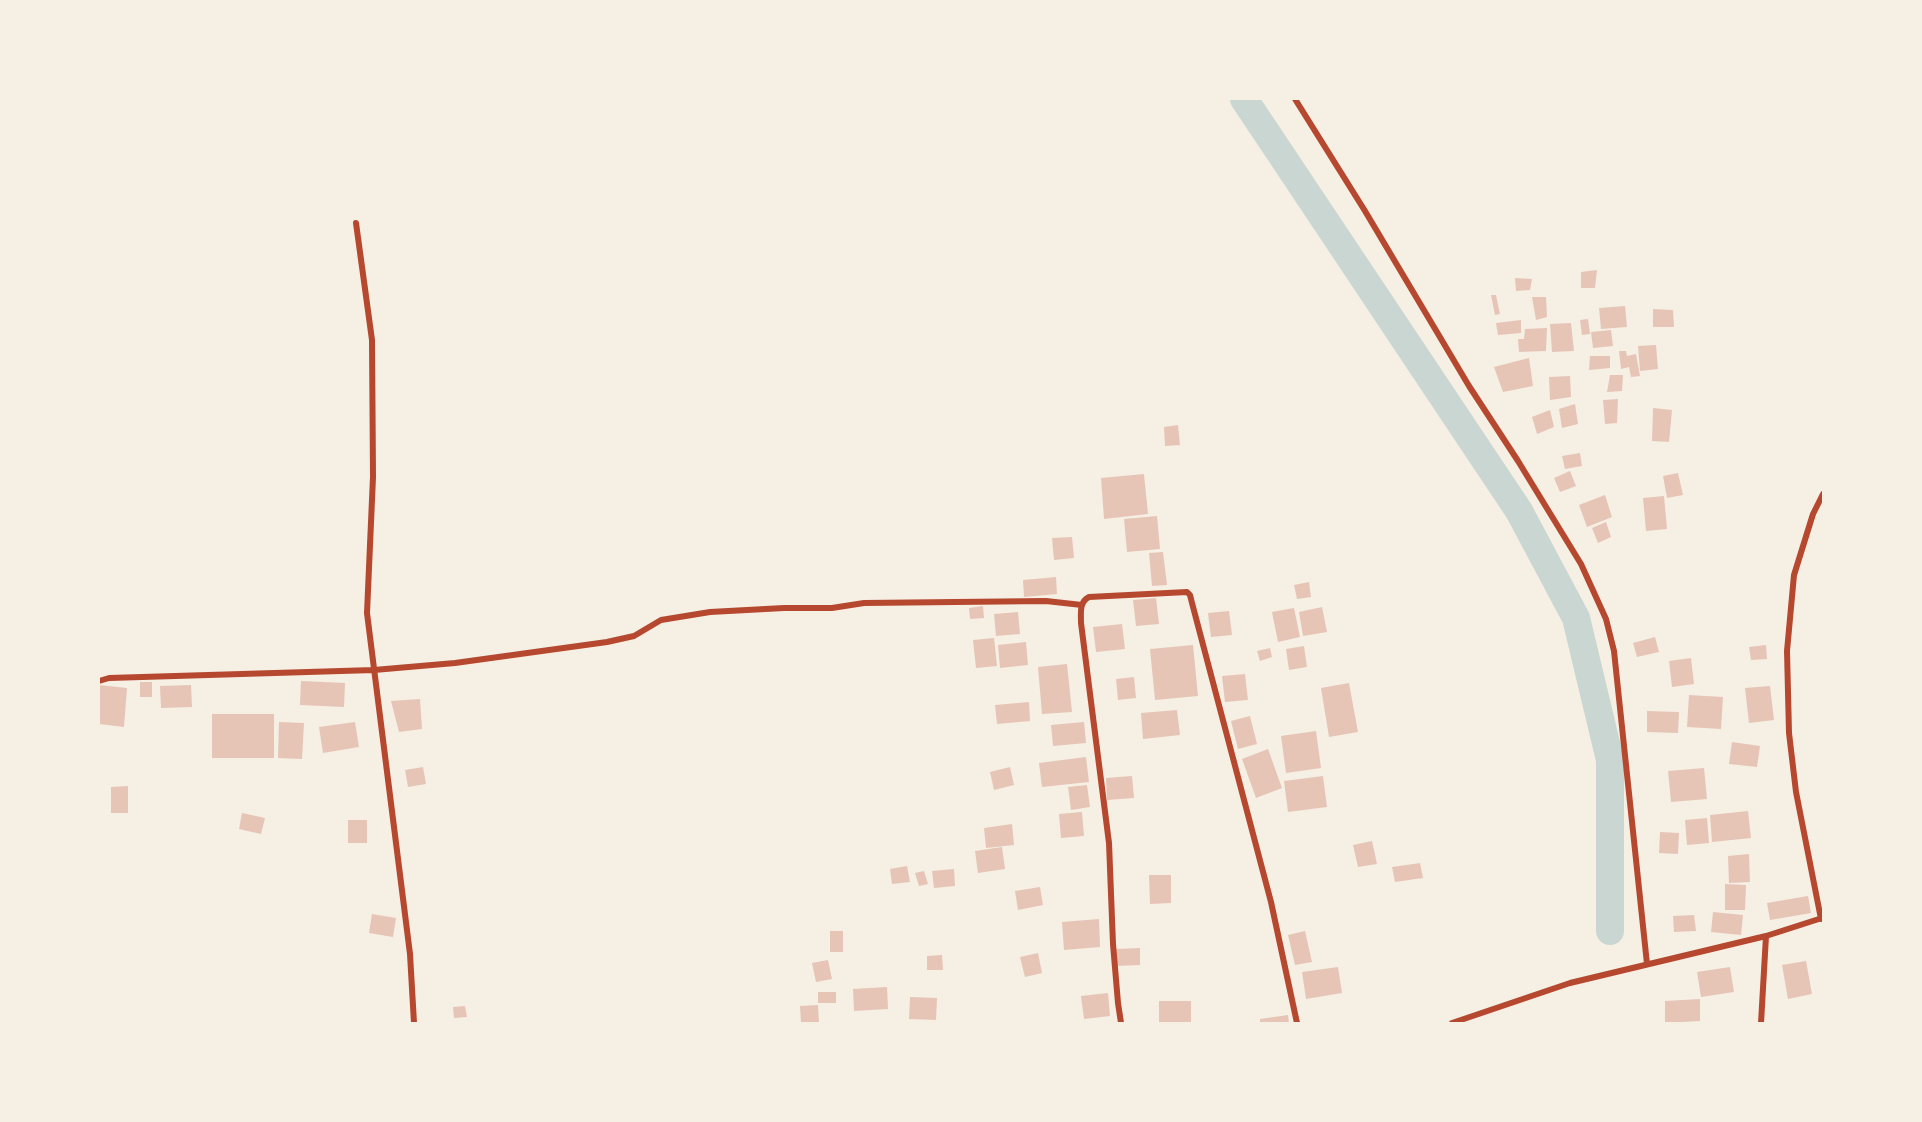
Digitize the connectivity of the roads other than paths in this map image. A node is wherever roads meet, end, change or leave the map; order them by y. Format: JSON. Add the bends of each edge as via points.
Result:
{"nodes":[{"id":1,"x":1295,"y":99,"type":"edge"},
{"id":2,"x":356,"y":223,"type":"dead end"},
{"id":3,"x":1823,"y":494,"type":"edge"},
{"id":4,"x":1082,"y":605,"type":"junction"},
{"id":5,"x":374,"y":670,"type":"junction"},
{"id":6,"x":99,"y":681,"type":"edge"},
{"id":7,"x":1822,"y":918,"type":"edge"},
{"id":8,"x":1766,"y":936,"type":"junction"},
{"id":9,"x":1647,"y":964,"type":"junction"},
{"id":10,"x":414,"y":1023,"type":"edge"},
{"id":11,"x":1121,"y":1023,"type":"edge"},
{"id":12,"x":1297,"y":1023,"type":"edge"},
{"id":13,"x":1452,"y":1023,"type":"edge"},
{"id":14,"x":1761,"y":1023,"type":"edge"}],
"edges":[{"from":1,"to":9,"type":"street","via":[[1469,386],[1552,514],[1606,619],[1614,651]]},
{"from":2,"to":5,"type":"street","via":[[372,340],[374,477],[367,613]]},
{"from":3,"to":7,"type":"street","via":[[1794,575],[1787,651],[1796,792]]},
{"from":4,"to":5,"type":"street","via":[[1046,601],[864,603],[832,608],[710,612],[661,620],[634,636],[607,642]]},
{"from":4,"to":11,"type":"street","via":[[1081,623],[1109,843]]},
{"from":4,"to":12,"type":"street","via":[[1089,597],[1187,592],[1190,595],[1271,902]]},
{"from":5,"to":6,"type":"street"},
{"from":5,"to":10,"type":"street","via":[[410,954]]},
{"from":7,"to":8,"type":"street"},
{"from":8,"to":9,"type":"street"},
{"from":8,"to":14,"type":"street"},
{"from":9,"to":13,"type":"street","via":[[1570,983]]}]}
